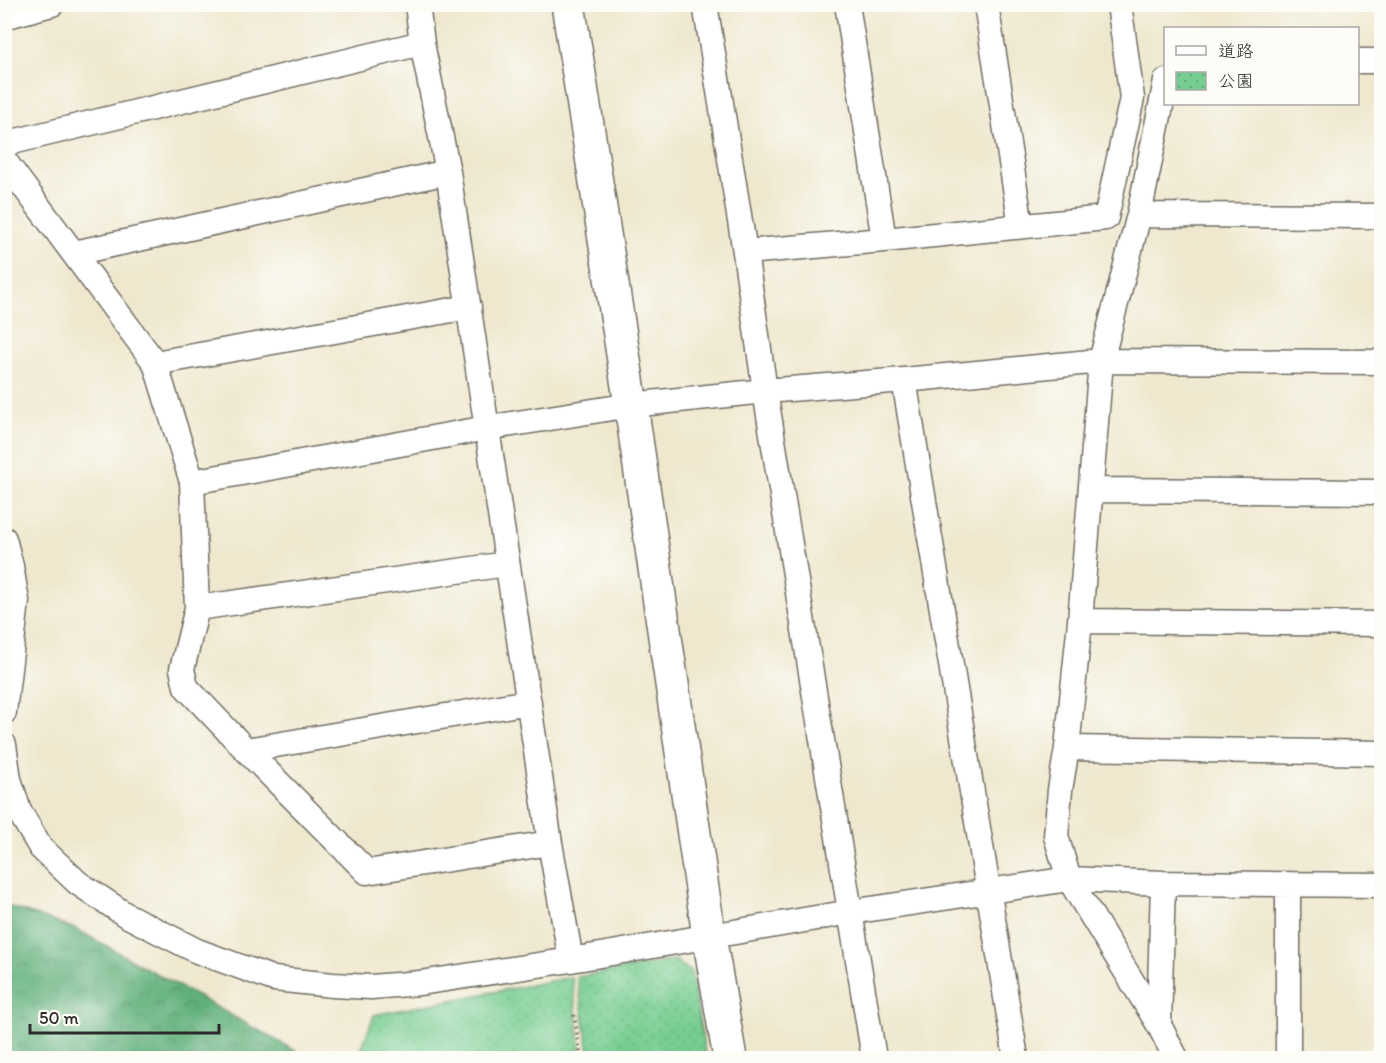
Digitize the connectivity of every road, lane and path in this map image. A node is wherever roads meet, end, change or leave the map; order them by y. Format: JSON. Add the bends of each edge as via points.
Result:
{"nodes":[{"id":1,"x":52,"y":4,"type":"edge"},
{"id":2,"x":417,"y":4,"type":"edge"},
{"id":3,"x":568,"y":4,"type":"edge"},
{"id":4,"x":705,"y":4,"type":"edge"},
{"id":5,"x":847,"y":4,"type":"edge"},
{"id":6,"x":986,"y":4,"type":"edge"},
{"id":7,"x":1119,"y":4,"type":"edge"},
{"id":8,"x":4,"y":17,"type":"edge"},
{"id":9,"x":422,"y":43,"type":"junction"},
{"id":10,"x":1359,"y":61,"type":"edge"},
{"id":11,"x":1382,"y":61,"type":"edge"},
{"id":12,"x":1164,"y":91,"type":"edge"},
{"id":13,"x":4,"y":144,"type":"edge"},
{"id":14,"x":4,"y":160,"type":"edge"},
{"id":15,"x":448,"y":172,"type":"junction"},
{"id":16,"x":1139,"y":215,"type":"junction"},
{"id":17,"x":1382,"y":216,"type":"edge"},
{"id":18,"x":1020,"y":226,"type":"junction"},
{"id":19,"x":884,"y":240,"type":"junction"},
{"id":20,"x":745,"y":252,"type":"junction"},
{"id":21,"x":74,"y":253,"type":"junction"},
{"id":22,"x":470,"y":307,"type":"junction"},
{"id":23,"x":1101,"y":361,"type":"junction"},
{"id":24,"x":1382,"y":362,"type":"edge"},
{"id":25,"x":155,"y":363,"type":"junction"},
{"id":26,"x":904,"y":380,"type":"junction"},
{"id":27,"x":765,"y":391,"type":"junction"},
{"id":28,"x":631,"y":405,"type":"junction"},
{"id":29,"x":487,"y":428,"type":"junction"},
{"id":30,"x":192,"y":482,"type":"junction"},
{"id":31,"x":1091,"y":490,"type":"junction"},
{"id":32,"x":1382,"y":492,"type":"edge"},
{"id":33,"x":4,"y":539,"type":"edge"},
{"id":34,"x":507,"y":564,"type":"junction"},
{"id":35,"x":197,"y":608,"type":"junction"},
{"id":36,"x":1080,"y":621,"type":"junction"},
{"id":37,"x":1382,"y":624,"type":"edge"},
{"id":38,"x":530,"y":702,"type":"junction"},
{"id":39,"x":4,"y":712,"type":"edge"},
{"id":40,"x":4,"y":745,"type":"edge"},
{"id":41,"x":1068,"y":748,"type":"junction"},
{"id":42,"x":246,"y":750,"type":"junction"},
{"id":43,"x":1382,"y":753,"type":"edge"},
{"id":44,"x":550,"y":843,"type":"junction"},
{"id":45,"x":1069,"y":879,"type":"junction"},
{"id":46,"x":1163,"y":883,"type":"junction"},
{"id":47,"x":1288,"y":884,"type":"junction"},
{"id":48,"x":1382,"y":885,"type":"edge"},
{"id":49,"x":989,"y":891,"type":"junction"},
{"id":50,"x":851,"y":912,"type":"junction"},
{"id":51,"x":709,"y":936,"type":"junction"},
{"id":52,"x":571,"y":960,"type":"junction"},
{"id":53,"x":574,"y":1015,"type":"dead end"},
{"id":54,"x":1159,"y":1025,"type":"junction"},
{"id":55,"x":581,"y":1059,"type":"edge"},
{"id":56,"x":730,"y":1059,"type":"edge"},
{"id":57,"x":874,"y":1059,"type":"edge"},
{"id":58,"x":1016,"y":1059,"type":"edge"},
{"id":59,"x":1176,"y":1059,"type":"edge"},
{"id":60,"x":1288,"y":1059,"type":"edge"}],
"edges":[{"from":1,"to":8,"type":"street"},
{"from":2,"to":9,"type":"street"},
{"from":3,"to":28,"type":"street"},
{"from":4,"to":20,"type":"street"},
{"from":5,"to":19,"type":"street"},
{"from":6,"to":18,"type":"street"},
{"from":7,"to":18,"type":"street","via":[[1132,98],[1106,218]]},
{"from":9,"to":13,"type":"street"},
{"from":9,"to":15,"type":"street"},
{"from":10,"to":11,"type":"street"},
{"from":12,"to":16,"type":"street"},
{"from":14,"to":21,"type":"street"},
{"from":15,"to":21,"type":"street"},
{"from":15,"to":22,"type":"street"},
{"from":16,"to":17,"type":"street"},
{"from":16,"to":23,"type":"street"},
{"from":18,"to":19,"type":"street"},
{"from":19,"to":20,"type":"street"},
{"from":20,"to":27,"type":"street"},
{"from":21,"to":25,"type":"street"},
{"from":22,"to":25,"type":"street"},
{"from":22,"to":29,"type":"street"},
{"from":23,"to":24,"type":"street"},
{"from":23,"to":26,"type":"street"},
{"from":23,"to":31,"type":"street"},
{"from":25,"to":30,"type":"street"},
{"from":26,"to":27,"type":"street"},
{"from":26,"to":49,"type":"street"},
{"from":27,"to":28,"type":"street"},
{"from":27,"to":50,"type":"street"},
{"from":28,"to":29,"type":"street"},
{"from":28,"to":51,"type":"street"},
{"from":29,"to":30,"type":"street"},
{"from":29,"to":34,"type":"street"},
{"from":30,"to":35,"type":"street"},
{"from":31,"to":32,"type":"street"},
{"from":31,"to":36,"type":"street"},
{"from":33,"to":39,"type":"street","via":[[17,601]]},
{"from":34,"to":35,"type":"street"},
{"from":34,"to":38,"type":"street"},
{"from":35,"to":42,"type":"street","via":[[182,669],[186,687]]},
{"from":36,"to":37,"type":"street"},
{"from":36,"to":41,"type":"street"},
{"from":38,"to":42,"type":"street"},
{"from":38,"to":44,"type":"street"},
{"from":40,"to":52,"type":"street","via":[[19,811],[41,848],[78,883],[126,915],[197,951],[274,979],[371,987]]},
{"from":41,"to":43,"type":"street"},
{"from":41,"to":45,"type":"street","via":[[1056,836]]},
{"from":42,"to":44,"type":"street","via":[[368,872]]},
{"from":44,"to":52,"type":"street"},
{"from":45,"to":46,"type":"street"},
{"from":45,"to":49,"type":"street"},
{"from":45,"to":54,"type":"street"},
{"from":46,"to":47,"type":"street"},
{"from":46,"to":54,"type":"street"},
{"from":47,"to":48,"type":"street"},
{"from":47,"to":60,"type":"street"},
{"from":49,"to":50,"type":"street"},
{"from":49,"to":58,"type":"street"},
{"from":50,"to":51,"type":"street"},
{"from":50,"to":57,"type":"street"},
{"from":51,"to":52,"type":"street"},
{"from":51,"to":56,"type":"street"},
{"from":53,"to":55,"type":"path"},
{"from":54,"to":59,"type":"street"}]}
